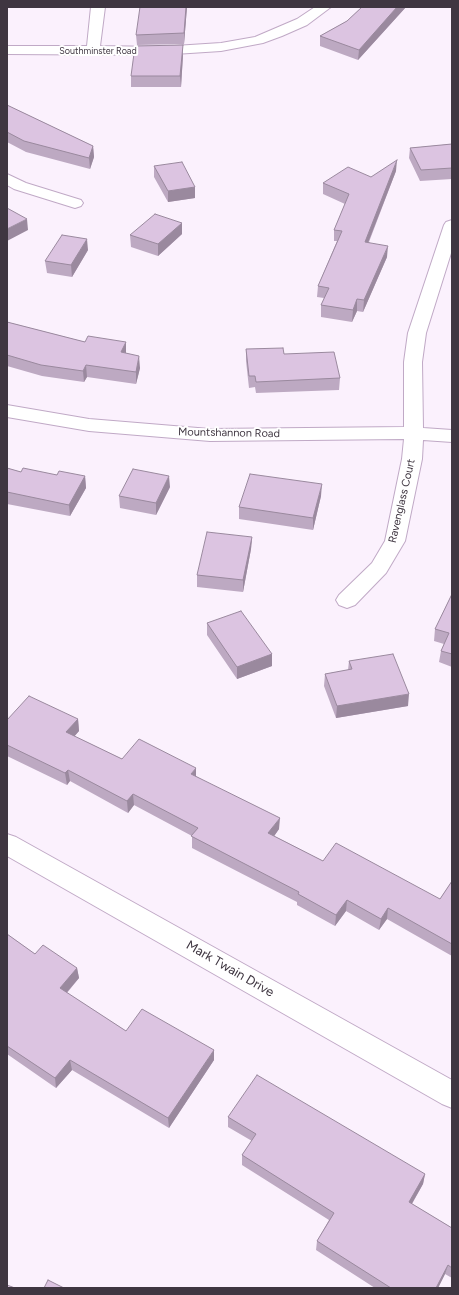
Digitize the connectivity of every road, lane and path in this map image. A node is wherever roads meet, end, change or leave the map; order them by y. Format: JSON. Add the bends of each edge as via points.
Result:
{"nodes":[{"id":1,"x":98,"y":7,"type":"edge"},
{"id":2,"x":324,"y":7,"type":"edge"},
{"id":3,"x":7,"y":50,"type":"edge"},
{"id":4,"x":93,"y":51,"type":"junction"},
{"id":5,"x":7,"y":179,"type":"edge"},
{"id":6,"x":75,"y":203,"type":"dead end"},
{"id":7,"x":452,"y":224,"type":"edge"},
{"id":8,"x":7,"y":410,"type":"edge"},
{"id":9,"x":414,"y":433,"type":"junction"},
{"id":10,"x":452,"y":436,"type":"edge"},
{"id":11,"x":347,"y":600,"type":"dead end"},
{"id":12,"x":7,"y":844,"type":"edge"},
{"id":13,"x":452,"y":1095,"type":"edge"}],
"edges":[{"from":1,"to":4,"type":"street"},
{"from":2,"to":4,"type":"street","name":"Southminster Road","via":[[302,22],[258,40],[236,45],[159,51]]},
{"from":3,"to":4,"type":"street","name":"Southminster Road"},
{"from":5,"to":6,"type":"street","via":[[20,186]]},
{"from":7,"to":9,"type":"street","name":"Ravenglass Court","via":[[417,333],[413,362]]},
{"from":8,"to":9,"type":"street","name":"Mountshannon Road","via":[[89,425],[210,435]]},
{"from":9,"to":10,"type":"street","name":"Mountshannon Road"},
{"from":9,"to":11,"type":"street","name":"Ravenglass Court","via":[[412,459],[395,541],[379,568]]},
{"from":12,"to":13,"type":"street","name":"Mark Twain Drive"}]}
